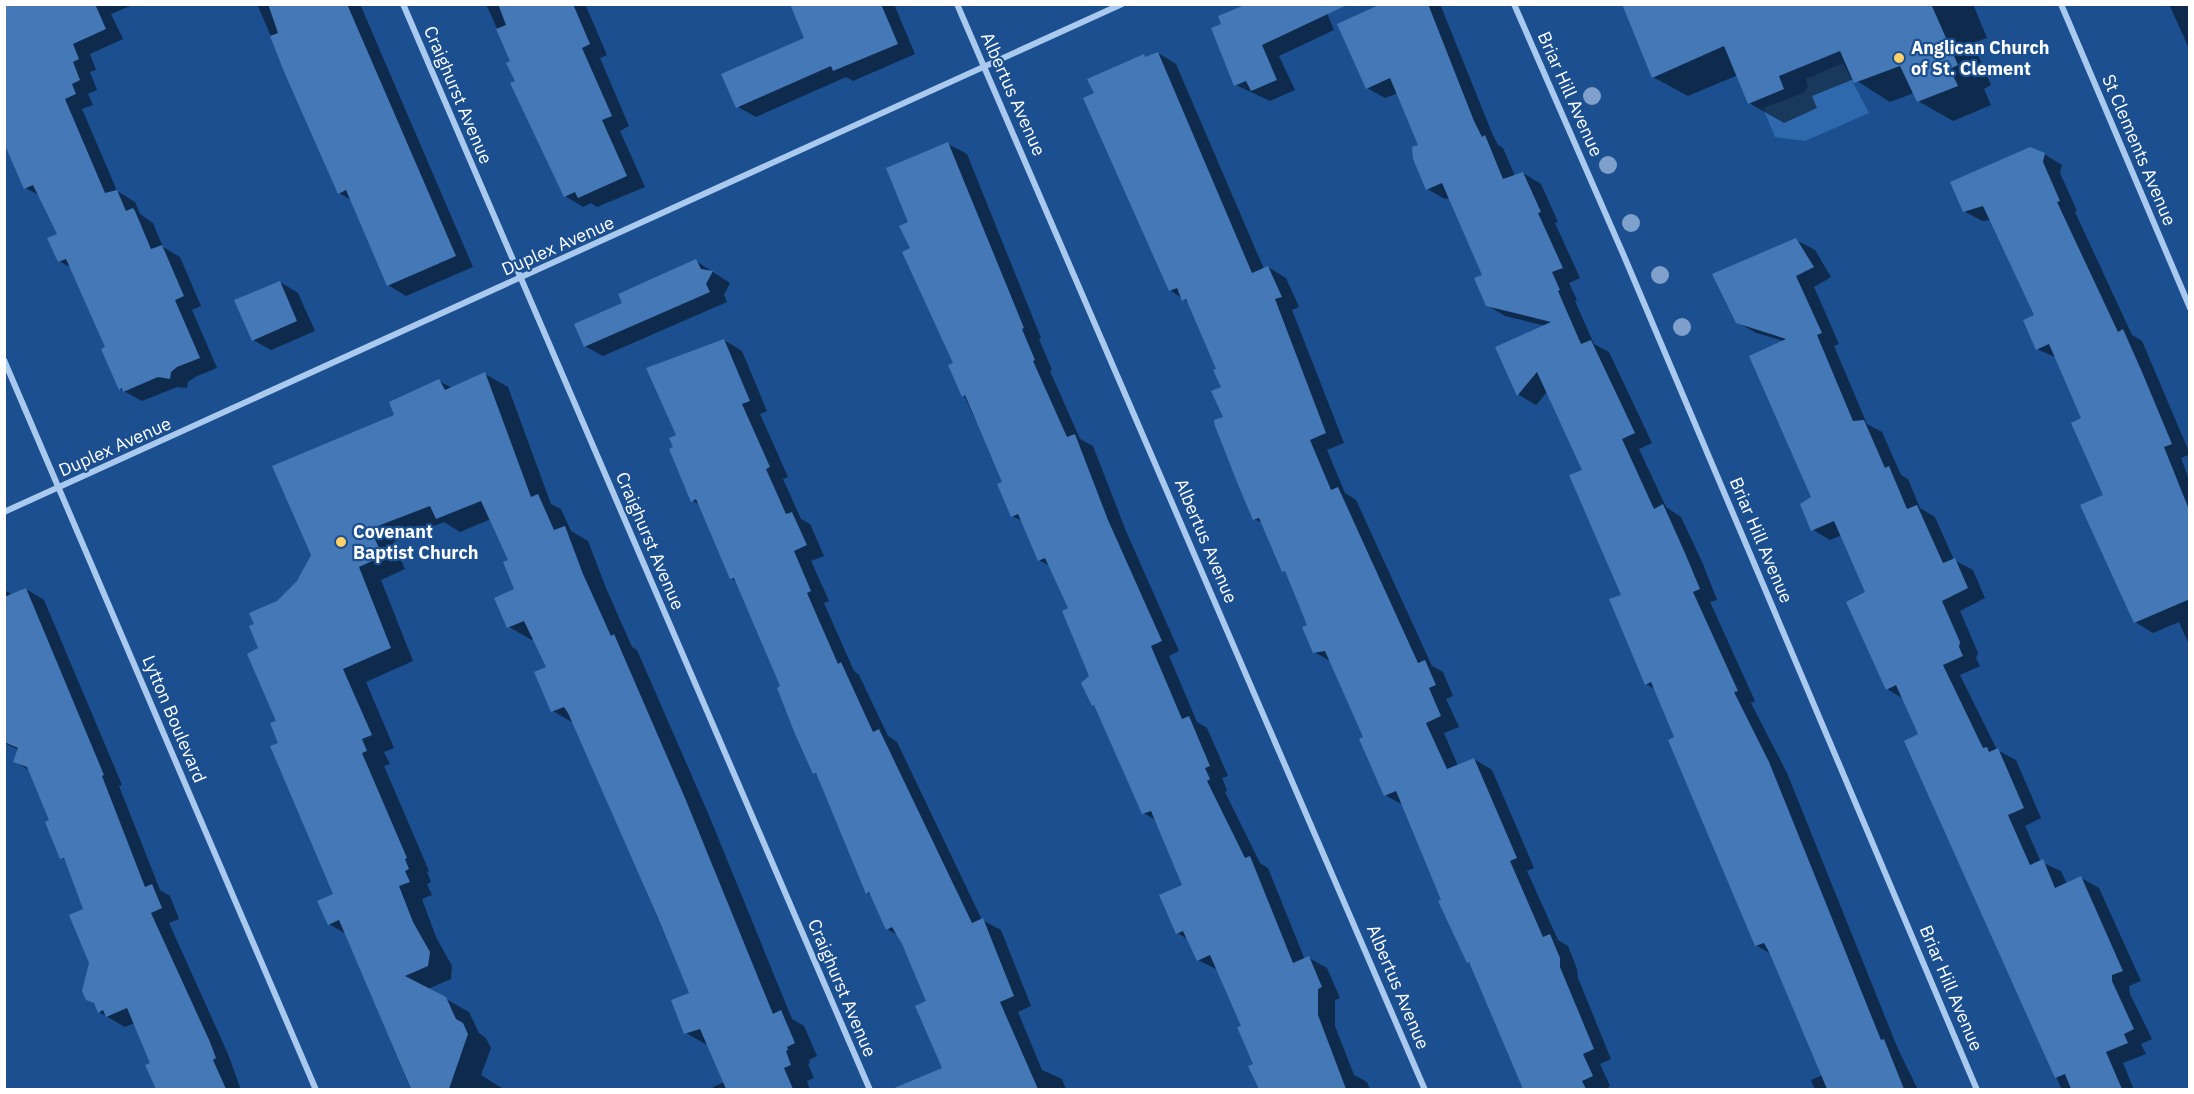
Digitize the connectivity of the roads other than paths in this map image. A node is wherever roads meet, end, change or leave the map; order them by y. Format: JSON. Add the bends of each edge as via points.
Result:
{"nodes":[{"id":1,"x":403,"y":4,"type":"edge"},
{"id":2,"x":957,"y":4,"type":"edge"},
{"id":3,"x":1122,"y":4,"type":"edge"},
{"id":4,"x":1514,"y":4,"type":"edge"},
{"id":5,"x":2061,"y":4,"type":"edge"},
{"id":6,"x":985,"y":68,"type":"junction"},
{"id":7,"x":521,"y":279,"type":"junction"},
{"id":8,"x":2190,"y":308,"type":"edge"},
{"id":9,"x":4,"y":360,"type":"edge"},
{"id":10,"x":59,"y":489,"type":"junction"},
{"id":11,"x":4,"y":512,"type":"edge"},
{"id":12,"x":316,"y":1089,"type":"edge"},
{"id":13,"x":870,"y":1089,"type":"edge"},
{"id":14,"x":1425,"y":1089,"type":"edge"},
{"id":15,"x":1977,"y":1089,"type":"edge"}],
"edges":[{"from":1,"to":7,"type":"street","name":"Craighurst Avenue"},
{"from":2,"to":6,"type":"street","name":"Albertus Avenue"},
{"from":3,"to":6,"type":"street","name":"Duplex Avenue"},
{"from":4,"to":15,"type":"street","name":"Briar Hill Avenue"},
{"from":5,"to":8,"type":"street","name":"St Clements Avenue"},
{"from":6,"to":7,"type":"street","name":"Duplex Avenue"},
{"from":6,"to":14,"type":"street","name":"Albertus Avenue"},
{"from":7,"to":10,"type":"street","name":"Duplex Avenue"},
{"from":7,"to":13,"type":"street","name":"Craighurst Avenue"},
{"from":9,"to":10,"type":"street","name":"Lytton Boulevard"},
{"from":10,"to":11,"type":"street","name":"Duplex Avenue"},
{"from":10,"to":12,"type":"street","name":"Lytton Boulevard"}]}
